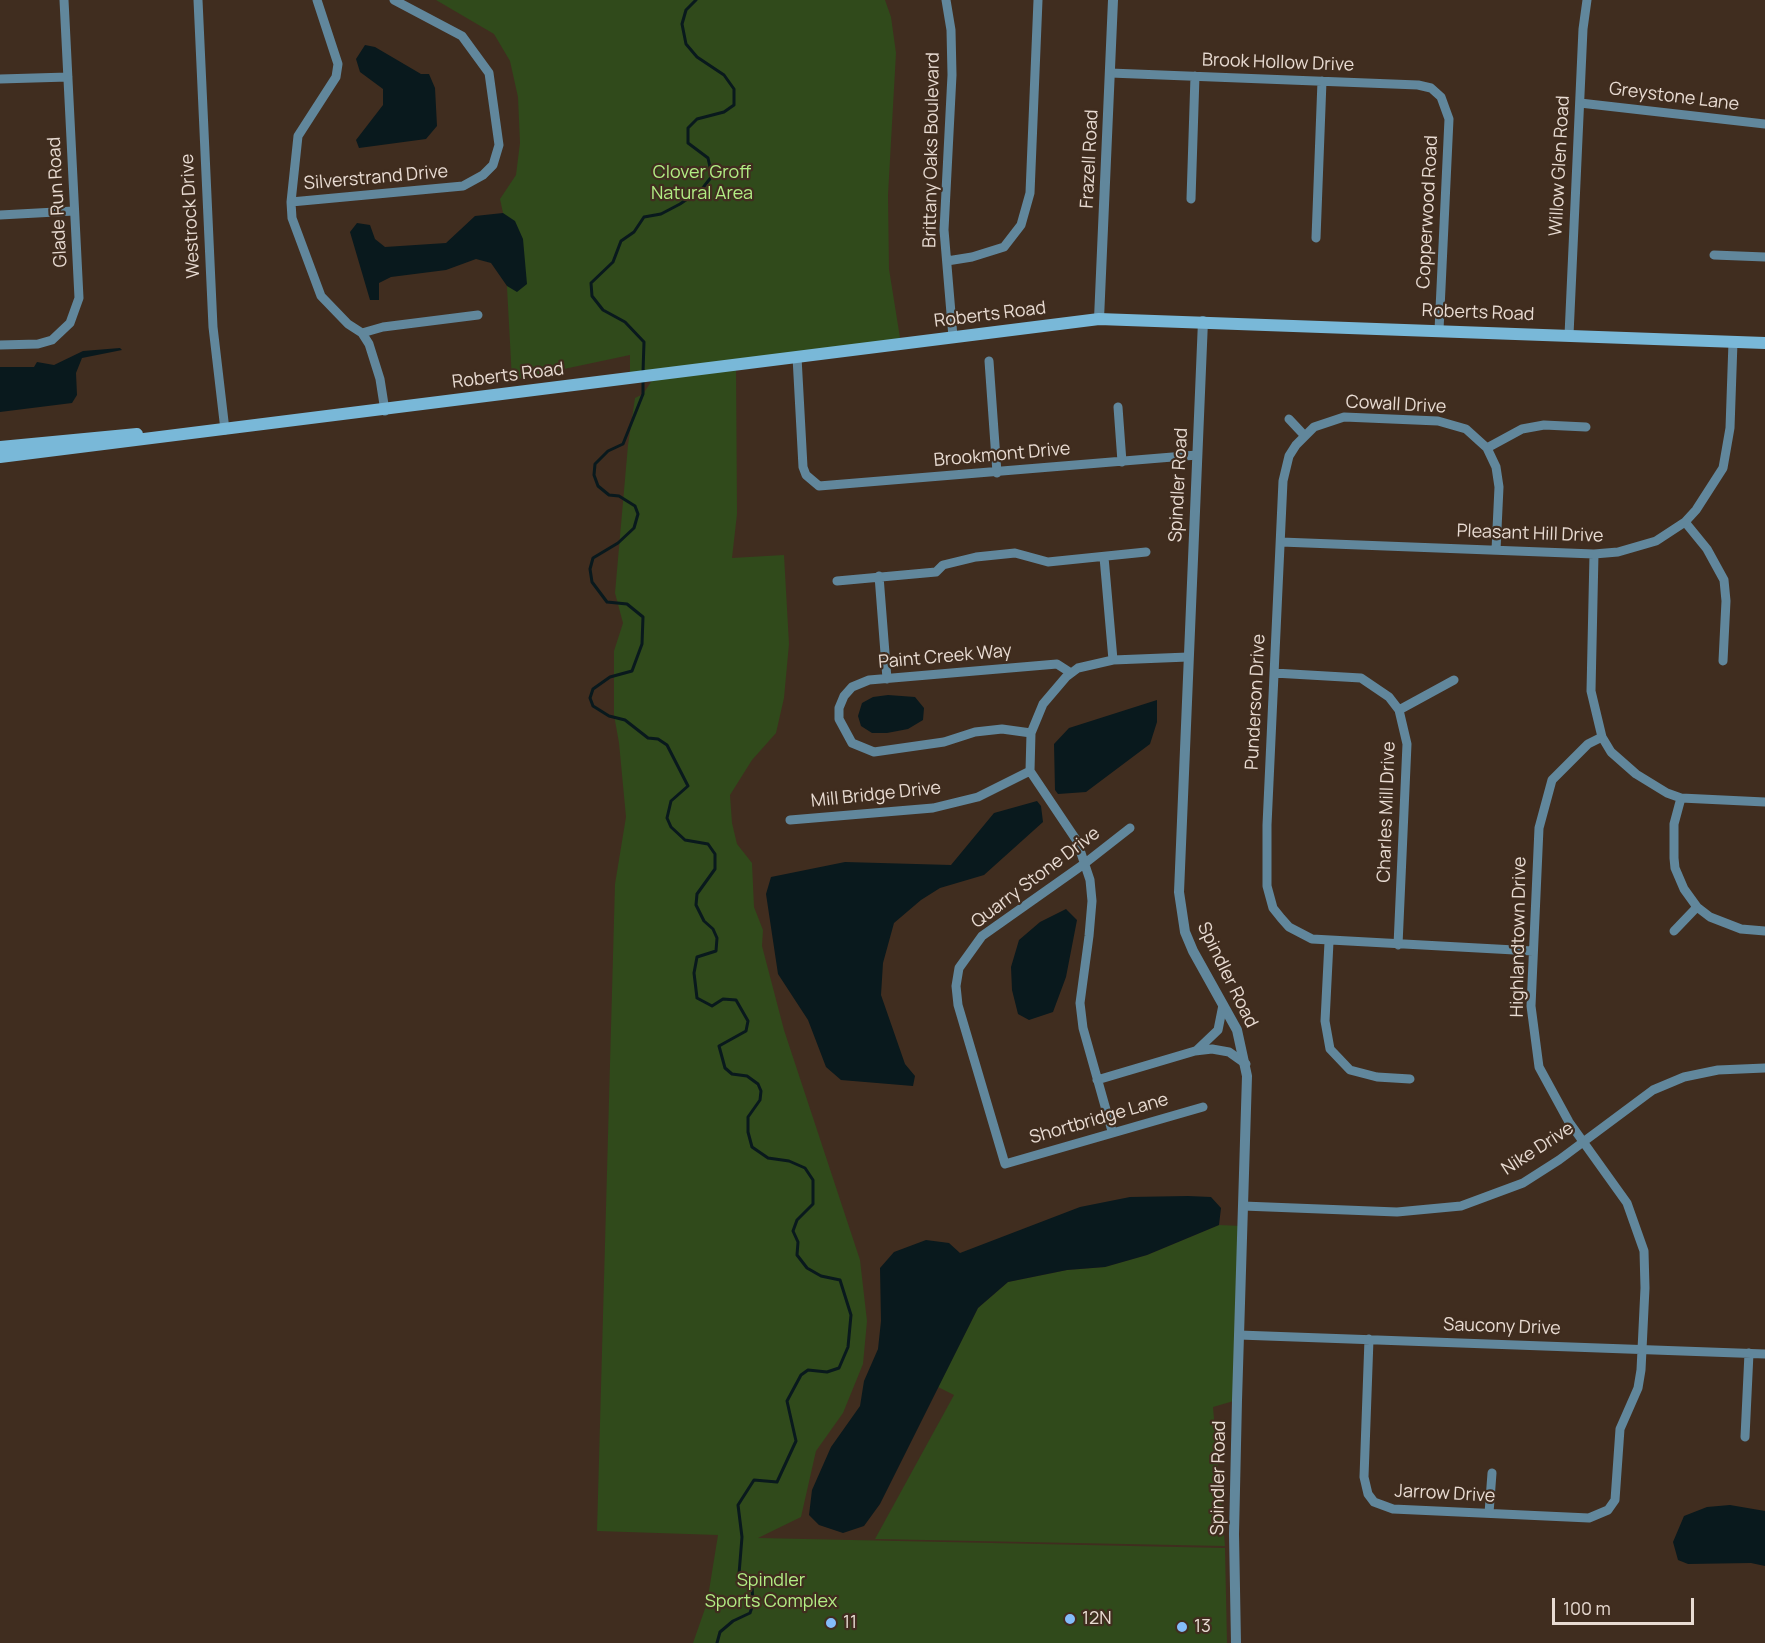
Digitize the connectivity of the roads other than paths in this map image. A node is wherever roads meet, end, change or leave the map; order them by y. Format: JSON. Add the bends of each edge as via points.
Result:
{"nodes":[{"id":1,"x":64,"y":0,"type":"edge"},
{"id":2,"x":198,"y":0,"type":"edge"},
{"id":3,"x":317,"y":0,"type":"edge"},
{"id":4,"x":394,"y":0,"type":"edge"},
{"id":5,"x":945,"y":0,"type":"edge"},
{"id":6,"x":1038,"y":0,"type":"edge"},
{"id":7,"x":1113,"y":0,"type":"edge"},
{"id":8,"x":1587,"y":0,"type":"edge"},
{"id":9,"x":1110,"y":73,"type":"junction"},
{"id":10,"x":1195,"y":76,"type":"junction"},
{"id":11,"x":68,"y":77,"type":"junction"},
{"id":12,"x":0,"y":79,"type":"edge"},
{"id":13,"x":1322,"y":81,"type":"junction"},
{"id":14,"x":1441,"y":97,"type":"joint"},
{"id":15,"x":1580,"y":104,"type":"junction"},
{"id":16,"x":1765,"y":124,"type":"edge"},
{"id":17,"x":1191,"y":199,"type":"dead end"},
{"id":18,"x":291,"y":202,"type":"junction"},
{"id":19,"x":74,"y":211,"type":"junction"},
{"id":20,"x":0,"y":215,"type":"edge"},
{"id":21,"x":1316,"y":238,"type":"dead end"},
{"id":22,"x":1714,"y":255,"type":"dead end"},
{"id":23,"x":1765,"y":257,"type":"edge"},
{"id":24,"x":947,"y":261,"type":"junction"},
{"id":25,"x":478,"y":315,"type":"dead end"},
{"id":26,"x":1100,"y":319,"type":"junction"},
{"id":27,"x":1203,"y":321,"type":"junction"},
{"id":28,"x":1439,"y":330,"type":"junction"},
{"id":29,"x":362,"y":333,"type":"junction"},
{"id":30,"x":1569,"y":335,"type":"junction"},
{"id":31,"x":953,"y":338,"type":"junction"},
{"id":32,"x":1733,"y":342,"type":"junction"},
{"id":33,"x":1765,"y":343,"type":"edge"},
{"id":34,"x":0,"y":345,"type":"edge"},
{"id":35,"x":797,"y":357,"type":"junction"},
{"id":36,"x":989,"y":361,"type":"dead end"},
{"id":37,"x":1118,"y":407,"type":"dead end"},
{"id":38,"x":385,"y":411,"type":"junction"},
{"id":39,"x":1289,"y":419,"type":"dead end"},
{"id":40,"x":1586,"y":428,"type":"dead end"},
{"id":41,"x":225,"y":430,"type":"junction"},
{"id":42,"x":1304,"y":435,"type":"junction"},
{"id":43,"x":0,"y":447,"type":"edge"},
{"id":44,"x":1487,"y":448,"type":"junction"},
{"id":45,"x":1197,"y":455,"type":"junction"},
{"id":46,"x":0,"y":457,"type":"edge"},
{"id":47,"x":1122,"y":462,"type":"junction"},
{"id":48,"x":997,"y":472,"type":"junction"},
{"id":49,"x":1685,"y":522,"type":"junction"},
{"id":50,"x":1281,"y":542,"type":"junction"},
{"id":51,"x":1496,"y":550,"type":"junction"},
{"id":52,"x":1146,"y":552,"type":"dead end"},
{"id":53,"x":1594,"y":554,"type":"junction"},
{"id":54,"x":1104,"y":557,"type":"junction"},
{"id":55,"x":879,"y":576,"type":"junction"},
{"id":56,"x":837,"y":581,"type":"dead end"},
{"id":57,"x":1188,"y":657,"type":"junction"},
{"id":58,"x":1113,"y":660,"type":"junction"},
{"id":59,"x":1723,"y":662,"type":"dead end"},
{"id":60,"x":1071,"y":673,"type":"junction"},
{"id":61,"x":1274,"y":673,"type":"junction"},
{"id":62,"x":887,"y":679,"type":"junction"},
{"id":63,"x":1454,"y":680,"type":"dead end"},
{"id":64,"x":1399,"y":710,"type":"junction"},
{"id":65,"x":1031,"y":734,"type":"junction"},
{"id":66,"x":1602,"y":737,"type":"junction"},
{"id":67,"x":1030,"y":771,"type":"junction"},
{"id":68,"x":1681,"y":798,"type":"junction"},
{"id":69,"x":1765,"y":802,"type":"edge"},
{"id":70,"x":790,"y":820,"type":"dead end"},
{"id":71,"x":1130,"y":828,"type":"dead end"},
{"id":72,"x":1084,"y":864,"type":"junction"},
{"id":73,"x":1697,"y":907,"type":"junction"},
{"id":74,"x":1674,"y":931,"type":"dead end"},
{"id":75,"x":1765,"y":932,"type":"edge"},
{"id":76,"x":1329,"y":942,"type":"junction"},
{"id":77,"x":1398,"y":945,"type":"junction"},
{"id":78,"x":1533,"y":951,"type":"junction"},
{"id":79,"x":1224,"y":1003,"type":"junction"},
{"id":80,"x":1195,"y":1051,"type":"junction"},
{"id":81,"x":1246,"y":1064,"type":"junction"},
{"id":82,"x":1765,"y":1068,"type":"edge"},
{"id":83,"x":1410,"y":1079,"type":"dead end"},
{"id":84,"x":1097,"y":1080,"type":"junction"},
{"id":85,"x":1203,"y":1107,"type":"dead end"},
{"id":86,"x":1112,"y":1131,"type":"junction"},
{"id":87,"x":1582,"y":1141,"type":"junction"},
{"id":88,"x":1005,"y":1164,"type":"joint"},
{"id":89,"x":1243,"y":1206,"type":"junction"},
{"id":90,"x":1239,"y":1335,"type":"junction"},
{"id":91,"x":1369,"y":1339,"type":"junction"},
{"id":92,"x":1642,"y":1349,"type":"junction"},
{"id":93,"x":1749,"y":1353,"type":"junction"},
{"id":94,"x":1765,"y":1354,"type":"edge"},
{"id":95,"x":1745,"y":1437,"type":"dead end"},
{"id":96,"x":1492,"y":1473,"type":"dead end"},
{"id":97,"x":1608,"y":1510,"type":"joint"},
{"id":98,"x":1489,"y":1513,"type":"junction"},
{"id":99,"x":1236,"y":1643,"type":"edge"}],
"edges":[{"from":1,"to":11,"type":"street","name":"Glade Run Road"},
{"from":2,"to":41,"type":"street","name":"Westrock Drive","via":[[213,327]]},
{"from":3,"to":18,"type":"street","via":[[338,64],[336,77],[298,136]]},
{"from":4,"to":18,"type":"street","name":"Silverstrand Drive","via":[[462,36],[489,73],[499,145],[493,165],[463,186]]},
{"from":5,"to":24,"type":"street","name":"Brittany Oaks Boulevard","via":[[951,30],[952,75],[944,230]]},
{"from":6,"to":24,"type":"street","via":[[1030,193],[1021,225],[1004,247]]},
{"from":7,"to":9,"type":"street","name":"Frazell Road"},
{"from":8,"to":15,"type":"street","name":"Willow Glen Road"},
{"from":9,"to":10,"type":"street","name":"Brook Hollow Drive"},
{"from":9,"to":26,"type":"street","name":"Frazell Road"},
{"from":10,"to":13,"type":"street","name":"Brook Hollow Drive"},
{"from":10,"to":17,"type":"street"},
{"from":11,"to":12,"type":"street"},
{"from":11,"to":19,"type":"street","name":"Glade Run Road"},
{"from":13,"to":14,"type":"street","name":"Brook Hollow Drive","via":[[1418,85],[1431,88]]},
{"from":13,"to":21,"type":"street"},
{"from":14,"to":28,"type":"street","name":"Copperwood Road","via":[[1449,119]]},
{"from":15,"to":16,"type":"street","name":"Greystone Lane"},
{"from":15,"to":30,"type":"street","name":"Willow Glen Road"},
{"from":18,"to":29,"type":"street","via":[[292,218],[321,296]]},
{"from":19,"to":20,"type":"street"},
{"from":19,"to":34,"type":"street","name":"Glade Run Road","via":[[79,298],[76,311],[52,340]]},
{"from":22,"to":23,"type":"street"},
{"from":24,"to":31,"type":"street","name":"Brittany Oaks Boulevard"},
{"from":25,"to":29,"type":"street"},
{"from":26,"to":27,"type":"main road","name":"Roberts Road"},
{"from":26,"to":31,"type":"main road","name":"Roberts Road"},
{"from":27,"to":28,"type":"main road","name":"Roberts Road"},
{"from":27,"to":45,"type":"street","name":"Spindler Road"},
{"from":28,"to":30,"type":"main road","name":"Roberts Road"},
{"from":29,"to":38,"type":"street","via":[[380,379]]},
{"from":30,"to":32,"type":"main road","name":"Roberts Road"},
{"from":31,"to":35,"type":"main road","name":"Roberts Road"},
{"from":32,"to":33,"type":"main road","name":"Roberts Road"},
{"from":32,"to":49,"type":"street","name":"Pleasant Hill Drive","via":[[1727,455],[1717,480]]},
{"from":35,"to":38,"type":"main road","name":"Roberts Road"},
{"from":35,"to":48,"type":"street","name":"Brookmont Drive","via":[[804,467],[809,487]]},
{"from":36,"to":48,"type":"street"},
{"from":37,"to":47,"type":"street"},
{"from":38,"to":41,"type":"main road","name":"Roberts Road"},
{"from":39,"to":42,"type":"street"},
{"from":40,"to":44,"type":"street","via":[[1544,425],[1522,429]]},
{"from":41,"to":43,"type":"main road","name":"Roberts Road","via":[[110,435]]},
{"from":41,"to":46,"type":"main road","name":"Roberts Road"},
{"from":42,"to":44,"type":"street","name":"Cowall Drive","via":[[1314,427],[1344,417],[1438,421],[1466,429]]},
{"from":42,"to":50,"type":"street","name":"Punderson Drive","via":[[1285,468]]},
{"from":44,"to":51,"type":"street","name":"Cowall Drive","via":[[1496,467],[1499,487]]},
{"from":45,"to":47,"type":"street","name":"Brookmont Drive"},
{"from":45,"to":57,"type":"street","name":"Spindler Road"},
{"from":47,"to":48,"type":"street","name":"Brookmont Drive"},
{"from":49,"to":53,"type":"street","name":"Pleasant Hill Drive","via":[[1642,547]]},
{"from":49,"to":59,"type":"street","via":[[1707,549],[1724,580]]},
{"from":50,"to":51,"type":"street","name":"Pleasant Hill Drive"},
{"from":50,"to":61,"type":"street","name":"Punderson Drive"},
{"from":51,"to":53,"type":"street","name":"Pleasant Hill Drive"},
{"from":52,"to":54,"type":"street"},
{"from":53,"to":66,"type":"street","via":[[1590,674],[1594,712]]},
{"from":54,"to":55,"type":"street","via":[[1048,562],[1015,554],[976,557],[943,565],[936,572]]},
{"from":54,"to":58,"type":"street"},
{"from":55,"to":56,"type":"street"},
{"from":55,"to":62,"type":"street"},
{"from":57,"to":58,"type":"street"},
{"from":57,"to":79,"type":"street","name":"Spindler Road","via":[[1180,903],[1193,951]]},
{"from":58,"to":60,"type":"street","via":[[1088,664]]},
{"from":60,"to":62,"type":"street","name":"Paint Creek Way","via":[[1057,664]]},
{"from":60,"to":65,"type":"street","via":[[1043,704]]},
{"from":61,"to":64,"type":"street","via":[[1361,678],[1389,697]]},
{"from":61,"to":76,"type":"street","name":"Punderson Drive","via":[[1266,886],[1273,908],[1289,927],[1312,939]]},
{"from":62,"to":65,"type":"street","name":"Paint Creek Way","via":[[869,680],[852,687],[838,708],[843,729],[852,743],[861,748],[892,751],[1002,729]]},
{"from":63,"to":64,"type":"street"},
{"from":64,"to":77,"type":"street","name":"Charles Mill Drive","via":[[1407,744]]},
{"from":65,"to":67,"type":"street"},
{"from":66,"to":68,"type":"street","via":[[1611,752],[1636,774]]},
{"from":66,"to":78,"type":"street","name":"Highlandtown Drive","via":[[1588,744],[1552,780],[1539,828]]},
{"from":67,"to":70,"type":"street","name":"Mill Bridge Drive","via":[[978,797],[933,807]]},
{"from":67,"to":72,"type":"street","via":[[1077,841]]},
{"from":68,"to":69,"type":"street"},
{"from":68,"to":73,"type":"street","via":[[1674,824],[1675,868]]},
{"from":71,"to":72,"type":"street","name":"Quarry Stone Drive"},
{"from":72,"to":84,"type":"street","via":[[1092,901],[1080,1003]]},
{"from":72,"to":88,"type":"street","name":"Quarry Stone Drive","via":[[982,936],[959,968],[958,1005]]},
{"from":73,"to":74,"type":"street"},
{"from":73,"to":75,"type":"street","via":[[1726,924]]},
{"from":76,"to":77,"type":"street","name":"Punderson Drive"},
{"from":76,"to":83,"type":"street","via":[[1325,1021],[1330,1049],[1350,1070]]},
{"from":77,"to":78,"type":"street","name":"Punderson Drive"},
{"from":78,"to":87,"type":"street","name":"Highlandtown Drive","via":[[1531,1005],[1539,1068]]},
{"from":79,"to":80,"type":"street","via":[[1218,1030]]},
{"from":79,"to":81,"type":"street","name":"Spindler Road","via":[[1238,1029]]},
{"from":80,"to":81,"type":"street","via":[[1222,1049]]},
{"from":80,"to":84,"type":"street"},
{"from":81,"to":89,"type":"street","name":"Spindler Road"},
{"from":82,"to":87,"type":"street","name":"Nike Drive","via":[[1718,1070],[1684,1077],[1653,1090]]},
{"from":84,"to":86,"type":"street"},
{"from":85,"to":86,"type":"street","name":"Shortbridge Lane"},
{"from":86,"to":88,"type":"street","name":"Shortbridge Lane"},
{"from":87,"to":89,"type":"street","name":"Nike Drive","via":[[1523,1183],[1461,1206],[1397,1212]]},
{"from":87,"to":92,"type":"street","name":"Highlandtown Drive","via":[[1627,1203],[1638,1228],[1646,1278]]},
{"from":89,"to":90,"type":"street","name":"Spindler Road"},
{"from":90,"to":91,"type":"street","name":"Saucony Drive"},
{"from":90,"to":99,"type":"street","name":"Spindler Road","via":[[1234,1534]]},
{"from":91,"to":92,"type":"street","name":"Saucony Drive"},
{"from":91,"to":98,"type":"street","name":"Jarrow Drive","via":[[1364,1478],[1370,1499],[1394,1509]]},
{"from":92,"to":93,"type":"street","name":"Saucony Drive"},
{"from":92,"to":97,"type":"street","name":"Highlandtown Drive","via":[[1640,1380],[1620,1429],[1616,1493]]},
{"from":93,"to":94,"type":"street","name":"Saucony Drive"},
{"from":93,"to":95,"type":"street"},
{"from":96,"to":98,"type":"street"},
{"from":97,"to":98,"type":"street","name":"Jarrow Drive","via":[[1589,1518]]}]}
